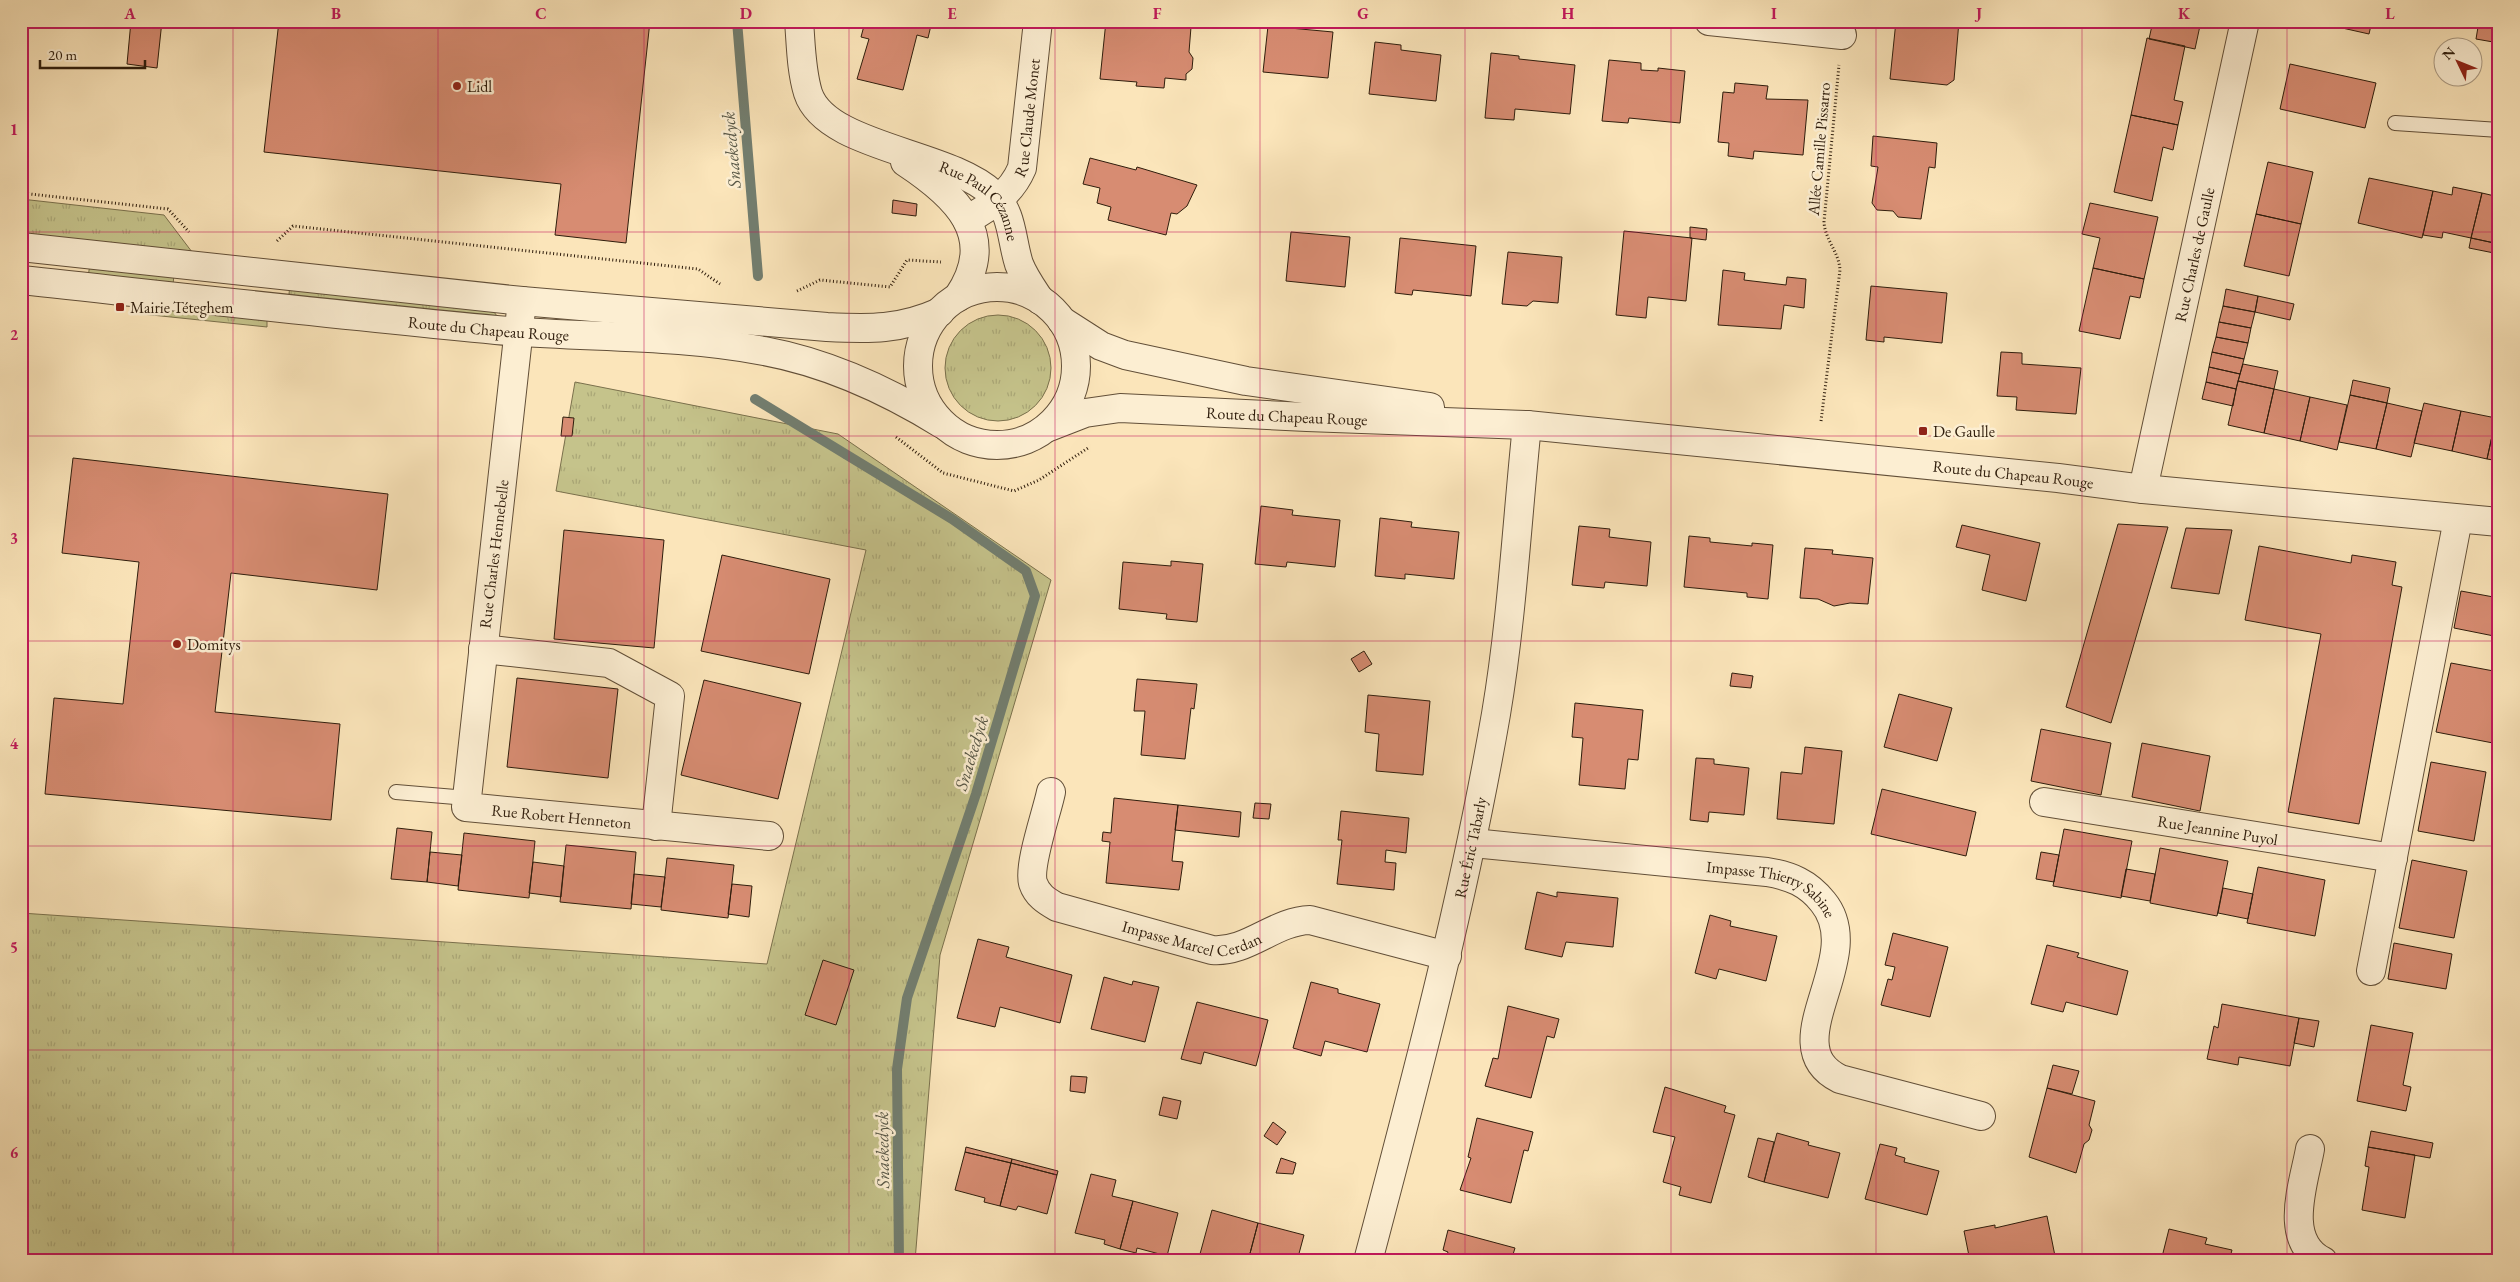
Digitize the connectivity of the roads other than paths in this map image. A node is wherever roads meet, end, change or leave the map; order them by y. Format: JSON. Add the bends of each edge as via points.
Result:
{"nodes":[{"id":1,"x":799,"y":21,"type":"edge"},
{"id":2,"x":1038,"y":21,"type":"edge"},
{"id":3,"x":1709,"y":21,"type":"edge"},
{"id":4,"x":2245,"y":21,"type":"edge"},
{"id":5,"x":1842,"y":35,"type":"road end"},
{"id":6,"x":2395,"y":123,"type":"dead end"},
{"id":7,"x":2499,"y":130,"type":"edge"},
{"id":8,"x":879,"y":144,"type":"junction"},
{"id":9,"x":999,"y":200,"type":"junction"},
{"id":10,"x":967,"y":220,"type":"junction"},
{"id":11,"x":21,"y":247,"type":"edge"},
{"id":12,"x":21,"y":280,"type":"edge"},
{"id":13,"x":1040,"y":300,"type":"junction"},
{"id":14,"x":522,"y":301,"type":"junction"},
{"id":15,"x":949,"y":304,"type":"junction"},
{"id":16,"x":1062,"y":321,"type":"junction"},
{"id":17,"x":519,"y":332,"type":"junction"},
{"id":18,"x":942,"y":424,"type":"junction"},
{"id":19,"x":1527,"y":425,"type":"junction"},
{"id":20,"x":1049,"y":427,"type":"junction"},
{"id":21,"x":2143,"y":489,"type":"junction"},
{"id":22,"x":2458,"y":518,"type":"junction"},
{"id":23,"x":2499,"y":522,"type":"edge"},
{"id":24,"x":483,"y":649,"type":"junction"},
{"id":25,"x":396,"y":792,"type":"dead end"},
{"id":26,"x":1052,"y":792,"type":"dead end"},
{"id":27,"x":2044,"y":802,"type":"dead end"},
{"id":28,"x":467,"y":803,"type":"junction"},
{"id":29,"x":656,"y":826,"type":"junction"},
{"id":30,"x":769,"y":836,"type":"dead end"},
{"id":31,"x":1472,"y":843,"type":"junction"},
{"id":32,"x":2393,"y":858,"type":"junction"},
{"id":33,"x":1448,"y":956,"type":"junction"},
{"id":34,"x":2371,"y":971,"type":"dead end"},
{"id":35,"x":1981,"y":1116,"type":"dead end"},
{"id":36,"x":2310,"y":1149,"type":"dead end"},
{"id":37,"x":1368,"y":1261,"type":"edge"},
{"id":38,"x":2323,"y":1261,"type":"edge"}],
"edges":[{"from":1,"to":8,"type":"street","name":"Rue Paul Cézanne","via":[[804,75],[812,101],[833,124]]},
{"from":2,"to":9,"type":"street","name":"Rue Claude Monet","via":[[1025,156],[1018,178]]},
{"from":3,"to":5,"type":"street"},
{"from":4,"to":21,"type":"street","name":"Rue Charles de Gaulle"},
{"from":6,"to":7,"type":"lane"},
{"from":8,"to":9,"type":"street","name":"Rue Paul Cézanne","via":[[962,172]]},
{"from":8,"to":10,"type":"street","name":"Rue Paul Cézanne","via":[[942,189]]},
{"from":9,"to":10,"type":"street","name":"Rue Claude Monet"},
{"from":9,"to":13,"type":"street","name":"Rue Paul Cézanne","via":[[1007,214],[1021,268]]},
{"from":10,"to":15,"type":"street","name":"Rue Paul Cézanne","via":[[974,234],[975,259],[967,284]]},
{"from":11,"to":14,"type":"street","name":"Route du Chapeau Rouge"},
{"from":12,"to":17,"type":"street","name":"Route du Chapeau Rouge"},
{"from":13,"to":15,"type":"street","via":[[1019,290],[995,287],[980,289]]},
{"from":13,"to":16,"type":"street"},
{"from":14,"to":15,"type":"street","name":"Route du Chapeau Rouge","via":[[868,328],[900,326]]},
{"from":14,"to":17,"type":"street","name":"Rue Charles Hennebelle"},
{"from":15,"to":18,"type":"street","via":[[923,338],[919,353],[918,376],[924,398]]},
{"from":16,"to":19,"type":"street","name":"Route du Chapeau Rouge","via":[[1114,352],[1209,374],[1415,404]]},
{"from":16,"to":20,"type":"street","via":[[1075,349],[1075,380],[1068,402]]},
{"from":17,"to":18,"type":"street","name":"Route du Chapeau Rouge","via":[[618,336],[764,351],[834,370],[876,386]]},
{"from":17,"to":24,"type":"street","name":"Rue Charles Hennebelle"},
{"from":18,"to":20,"type":"street","via":[[968,440],[999,446],[1022,442]]},
{"from":19,"to":20,"type":"street","name":"Route du Chapeau Rouge","via":[[1120,408],[1085,414]]},
{"from":19,"to":21,"type":"street","name":"Route du Chapeau Rouge"},
{"from":19,"to":31,"type":"street","name":"Rue Éric Tabarly","via":[[1501,679]]},
{"from":21,"to":22,"type":"street","name":"Route du Chapeau Rouge"},
{"from":22,"to":23,"type":"street","name":"Route du Chapeau Rouge"},
{"from":22,"to":32,"type":"street"},
{"from":24,"to":28,"type":"street","name":"Rue Charles Hennebelle"},
{"from":24,"to":29,"type":"street","via":[[610,663],[670,696]]},
{"from":25,"to":28,"type":"lane"},
{"from":26,"to":33,"type":"street","name":"Impasse Marcel Cerdan","via":[[1034,862],[1033,881],[1041,897],[1057,907],[1212,950],[1230,950],[1293,923],[1310,920]]},
{"from":27,"to":32,"type":"street","name":"Rue Jeannine Puyol"},
{"from":28,"to":29,"type":"street","name":"Rue Robert Henneton"},
{"from":29,"to":30,"type":"street","name":"Rue Robert Henneton"},
{"from":31,"to":33,"type":"street","name":"Rue Éric Tabarly"},
{"from":31,"to":35,"type":"street","name":"Impasse Thierry Sabine","via":[[1767,872],[1796,880],[1819,897],[1836,926],[1837,946],[1813,1036],[1814,1051],[1820,1064],[1840,1079]]},
{"from":32,"to":34,"type":"street"},
{"from":33,"to":37,"type":"street","name":"Rue Éric Tabarly"},
{"from":36,"to":38,"type":"street","via":[[2298,1228],[2312,1253]]}]}
